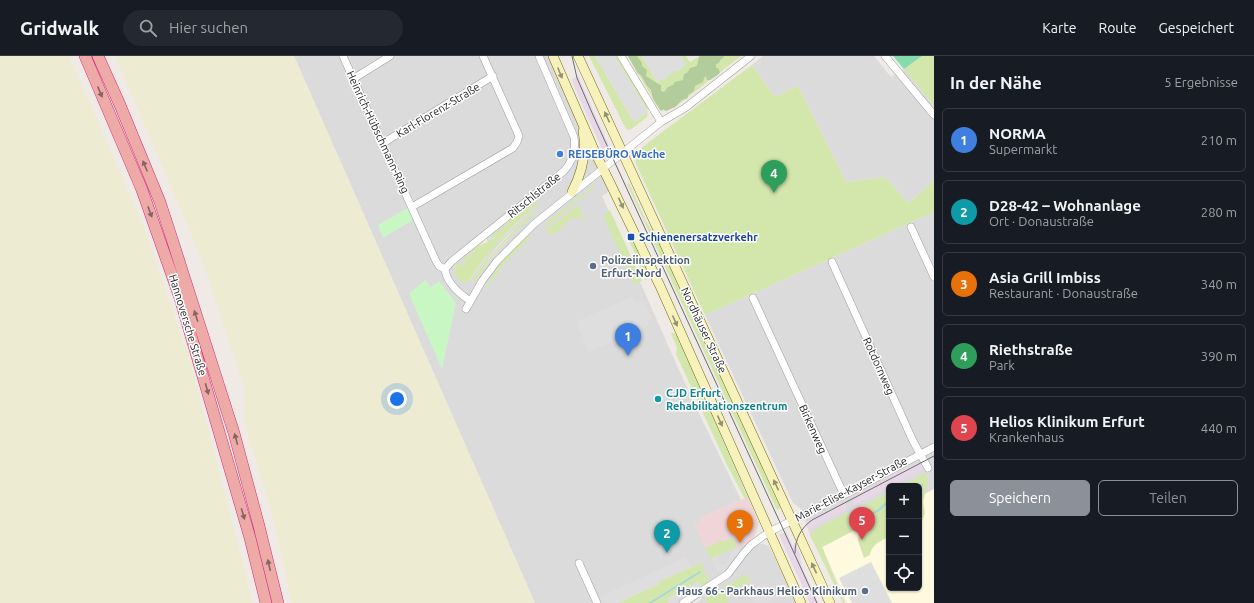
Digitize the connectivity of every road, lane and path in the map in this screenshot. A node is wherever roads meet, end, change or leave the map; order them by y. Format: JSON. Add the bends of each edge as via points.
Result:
{"nodes":[{"id":1,"x":85,"y":56,"type":"edge"},
{"id":2,"x":98,"y":56,"type":"edge"},
{"id":3,"x":343,"y":56,"type":"edge"},
{"id":4,"x":390,"y":56,"type":"edge"},
{"id":5,"x":483,"y":56,"type":"edge"},
{"id":6,"x":539,"y":56,"type":"edge"},
{"id":7,"x":553,"y":56,"type":"edge"},
{"id":8,"x":578,"y":56,"type":"edge"},
{"id":9,"x":621,"y":56,"type":"edge"},
{"id":10,"x":751,"y":56,"type":"edge"},
{"id":11,"x":885,"y":56,"type":"edge"},
{"id":12,"x":493,"y":76,"type":"junction"},
{"id":13,"x":353,"y":79,"type":"junction"},
{"id":14,"x":934,"y":115,"type":"edge"},
{"id":15,"x":579,"y":116,"type":"junction"},
{"id":16,"x":661,"y":122,"type":"junction"},
{"id":17,"x":383,"y":143,"type":"junction"},
{"id":18,"x":623,"y":152,"type":"junction"},
{"id":19,"x":604,"y":168,"type":"junction"},
{"id":20,"x":572,"y":192,"type":"junction"},
{"id":21,"x":412,"y":207,"type":"junction"},
{"id":22,"x":911,"y":227,"type":"dead end"},
{"id":23,"x":832,"y":262,"type":"dead end"},
{"id":24,"x":445,"y":269,"type":"junction"},
{"id":25,"x":934,"y":277,"type":"edge"},
{"id":26,"x":753,"y":298,"type":"dead end"},
{"id":27,"x":470,"y":301,"type":"junction"},
{"id":28,"x":466,"y":309,"type":"dead end"},
{"id":29,"x":934,"y":447,"type":"edge"},
{"id":30,"x":920,"y":453,"type":"junction"},
{"id":31,"x":928,"y":468,"type":"dead end"},
{"id":32,"x":844,"y":495,"type":"junction"},
{"id":33,"x":792,"y":521,"type":"junction"},
{"id":34,"x":768,"y":532,"type":"junction"},
{"id":35,"x":579,"y":563,"type":"dead end"},
{"id":36,"x":266,"y":603,"type":"edge"},
{"id":37,"x":278,"y":603,"type":"edge"},
{"id":38,"x":597,"y":603,"type":"edge"},
{"id":39,"x":683,"y":603,"type":"edge"},
{"id":40,"x":801,"y":603,"type":"edge"},
{"id":41,"x":830,"y":603,"type":"edge"}],
"edges":[{"from":1,"to":36,"type":"highway","name":"Hannoversche Straße","one_way":true,"via":[[142,190],[180,298],[250,538]]},
{"from":37,"to":2,"type":"highway","name":"Hannoversche Straße","one_way":true,"via":[[234,432],[160,202]]},
{"from":3,"to":13,"type":"street","name":"Heinrich-Hübschmann-Ring"},
{"from":4,"to":13,"type":"street"},
{"from":5,"to":12,"type":"street","name":"Heinrich-Hübschmann-Ring"},
{"from":6,"to":24,"type":"street","name":"Ritschlstraße","via":[[574,137],[572,159],[564,171]]},
{"from":7,"to":15,"type":"main road","name":"Nordhäuser Straße","one_way":true},
{"from":18,"to":8,"type":"main road","name":"Nordhäuser Straße","one_way":true},
{"from":9,"to":16,"type":"street"},
{"from":10,"to":16,"type":"street","via":[[685,108]]},
{"from":11,"to":14,"type":"street"},
{"from":12,"to":17,"type":"street","name":"Karl-Florenz-Straße"},
{"from":12,"to":21,"type":"street","name":"Heinrich-Hübschmann-Ring","via":[[519,136],[517,142],[513,148]]},
{"from":13,"to":17,"type":"street","name":"Heinrich-Hübschmann-Ring"},
{"from":15,"to":19,"type":"main road","name":"Nordhäuser Straße"},
{"from":15,"to":20,"type":"main road","via":[[584,153],[581,171]]},
{"from":16,"to":18,"type":"street"},
{"from":17,"to":21,"type":"street","name":"Heinrich-Hübschmann-Ring"},
{"from":18,"to":19,"type":"street"},
{"from":33,"to":18,"type":"main road","name":"Nordhäuser Straße","one_way":true},
{"from":19,"to":20,"type":"street"},
{"from":19,"to":34,"type":"main road","name":"Nordhäuser Straße","one_way":true,"via":[[660,286]]},
{"from":20,"to":27,"type":"street","via":[[507,249]]},
{"from":21,"to":24,"type":"street","name":"Heinrich-Hübschmann-Ring","via":[[436,261]]},
{"from":22,"to":25,"type":"street"},
{"from":23,"to":30,"type":"street","name":"Rotdornweg"},
{"from":24,"to":27,"type":"street","name":"Heinrich-Hübschmann-Ring","via":[[456,290]]},
{"from":26,"to":32,"type":"street","name":"Birkenweg"},
{"from":27,"to":28,"type":"street"},
{"from":29,"to":30,"type":"street","name":"Marie-Elise-Kayser-Straße"},
{"from":30,"to":31,"type":"street","name":"Rotdornweg"},
{"from":30,"to":32,"type":"street","name":"Marie-Elise-Kayser-Straße"},
{"from":32,"to":33,"type":"street","name":"Marie-Elise-Kayser-Straße"},
{"from":33,"to":34,"type":"street","name":"Marie-Elise-Kayser-Straße"},
{"from":41,"to":33,"type":"main road","name":"Nordhäuser Straße","one_way":true},
{"from":34,"to":39,"type":"street","name":"Marie-Elise-Kayser-Straße","via":[[751,545],[728,574]]},
{"from":34,"to":40,"type":"main road","name":"Nordhäuser Straße"},
{"from":35,"to":38,"type":"street"}]}
